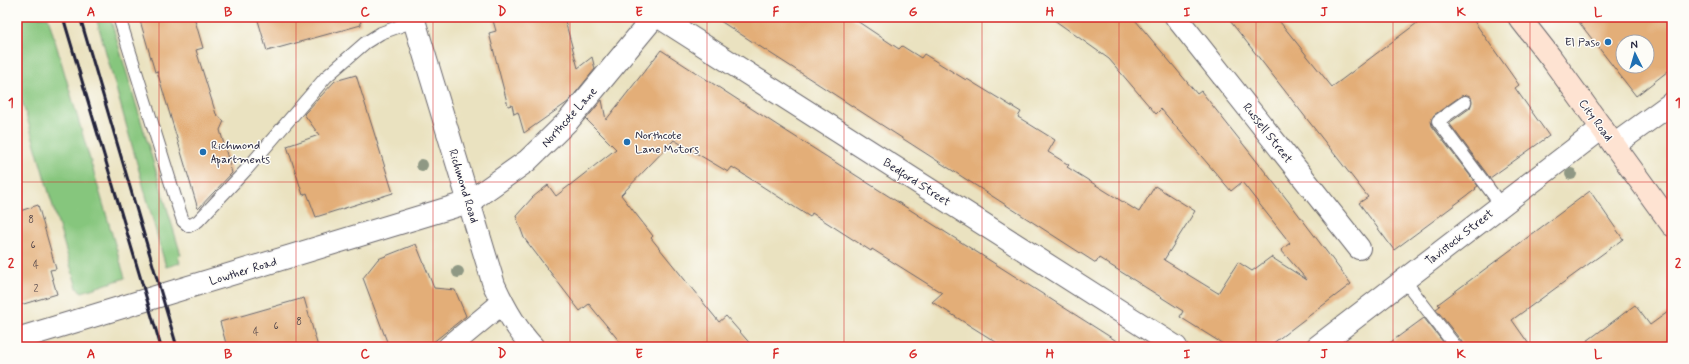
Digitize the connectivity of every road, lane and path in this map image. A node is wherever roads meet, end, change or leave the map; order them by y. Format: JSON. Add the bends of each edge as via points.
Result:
{"nodes":[{"id":1,"x":119,"y":17,"type":"edge"},
{"id":2,"x":654,"y":17,"type":"edge"},
{"id":3,"x":659,"y":17,"type":"edge"},
{"id":4,"x":1176,"y":17,"type":"edge"},
{"id":5,"x":1519,"y":17,"type":"edge"},
{"id":6,"x":413,"y":19,"type":"edge"},
{"id":7,"x":1465,"y":102,"type":"dead end"},
{"id":8,"x":1672,"y":103,"type":"edge"},
{"id":9,"x":1608,"y":137,"type":"junction"},
{"id":10,"x":469,"y":202,"type":"junction"},
{"id":11,"x":1501,"y":205,"type":"junction"},
{"id":12,"x":1672,"y":225,"type":"edge"},
{"id":13,"x":1359,"y":248,"type":"dead end"},
{"id":14,"x":1404,"y":280,"type":"junction"},
{"id":15,"x":502,"y":303,"type":"junction"},
{"id":16,"x":17,"y":340,"type":"edge"},
{"id":17,"x":449,"y":347,"type":"edge"},
{"id":18,"x":533,"y":347,"type":"edge"},
{"id":19,"x":1176,"y":347,"type":"edge"},
{"id":20,"x":1317,"y":347,"type":"edge"},
{"id":21,"x":1456,"y":347,"type":"edge"}],
"edges":[{"from":1,"to":6,"type":"lane","via":[[183,221],[189,226],[198,221],[246,170],[312,90],[326,77],[380,33]]},
{"from":2,"to":10,"type":"street","name":"Northcote Lane","via":[[568,121],[527,161]]},
{"from":3,"to":19,"type":"street","name":"Bedford Street"},
{"from":4,"to":13,"type":"street","name":"Russell Street"},
{"from":5,"to":9,"type":"main road","name":"City Road"},
{"from":6,"to":10,"type":"street","name":"Richmond Road"},
{"from":7,"to":11,"type":"lane","via":[[1438,121]]},
{"from":8,"to":9,"type":"street","name":"Tavistock Street"},
{"from":9,"to":11,"type":"street","name":"Tavistock Street"},
{"from":9,"to":12,"type":"main road","name":"City Road"},
{"from":10,"to":15,"type":"street","name":"Richmond Road","via":[[494,285]]},
{"from":10,"to":16,"type":"street","name":"Lowther Road"},
{"from":11,"to":14,"type":"street","name":"Tavistock Street"},
{"from":14,"to":20,"type":"street","name":"Tavistock Street"},
{"from":14,"to":21,"type":"lane"},
{"from":15,"to":17,"type":"street"},
{"from":15,"to":18,"type":"street","name":"Richmond Road"}]}
